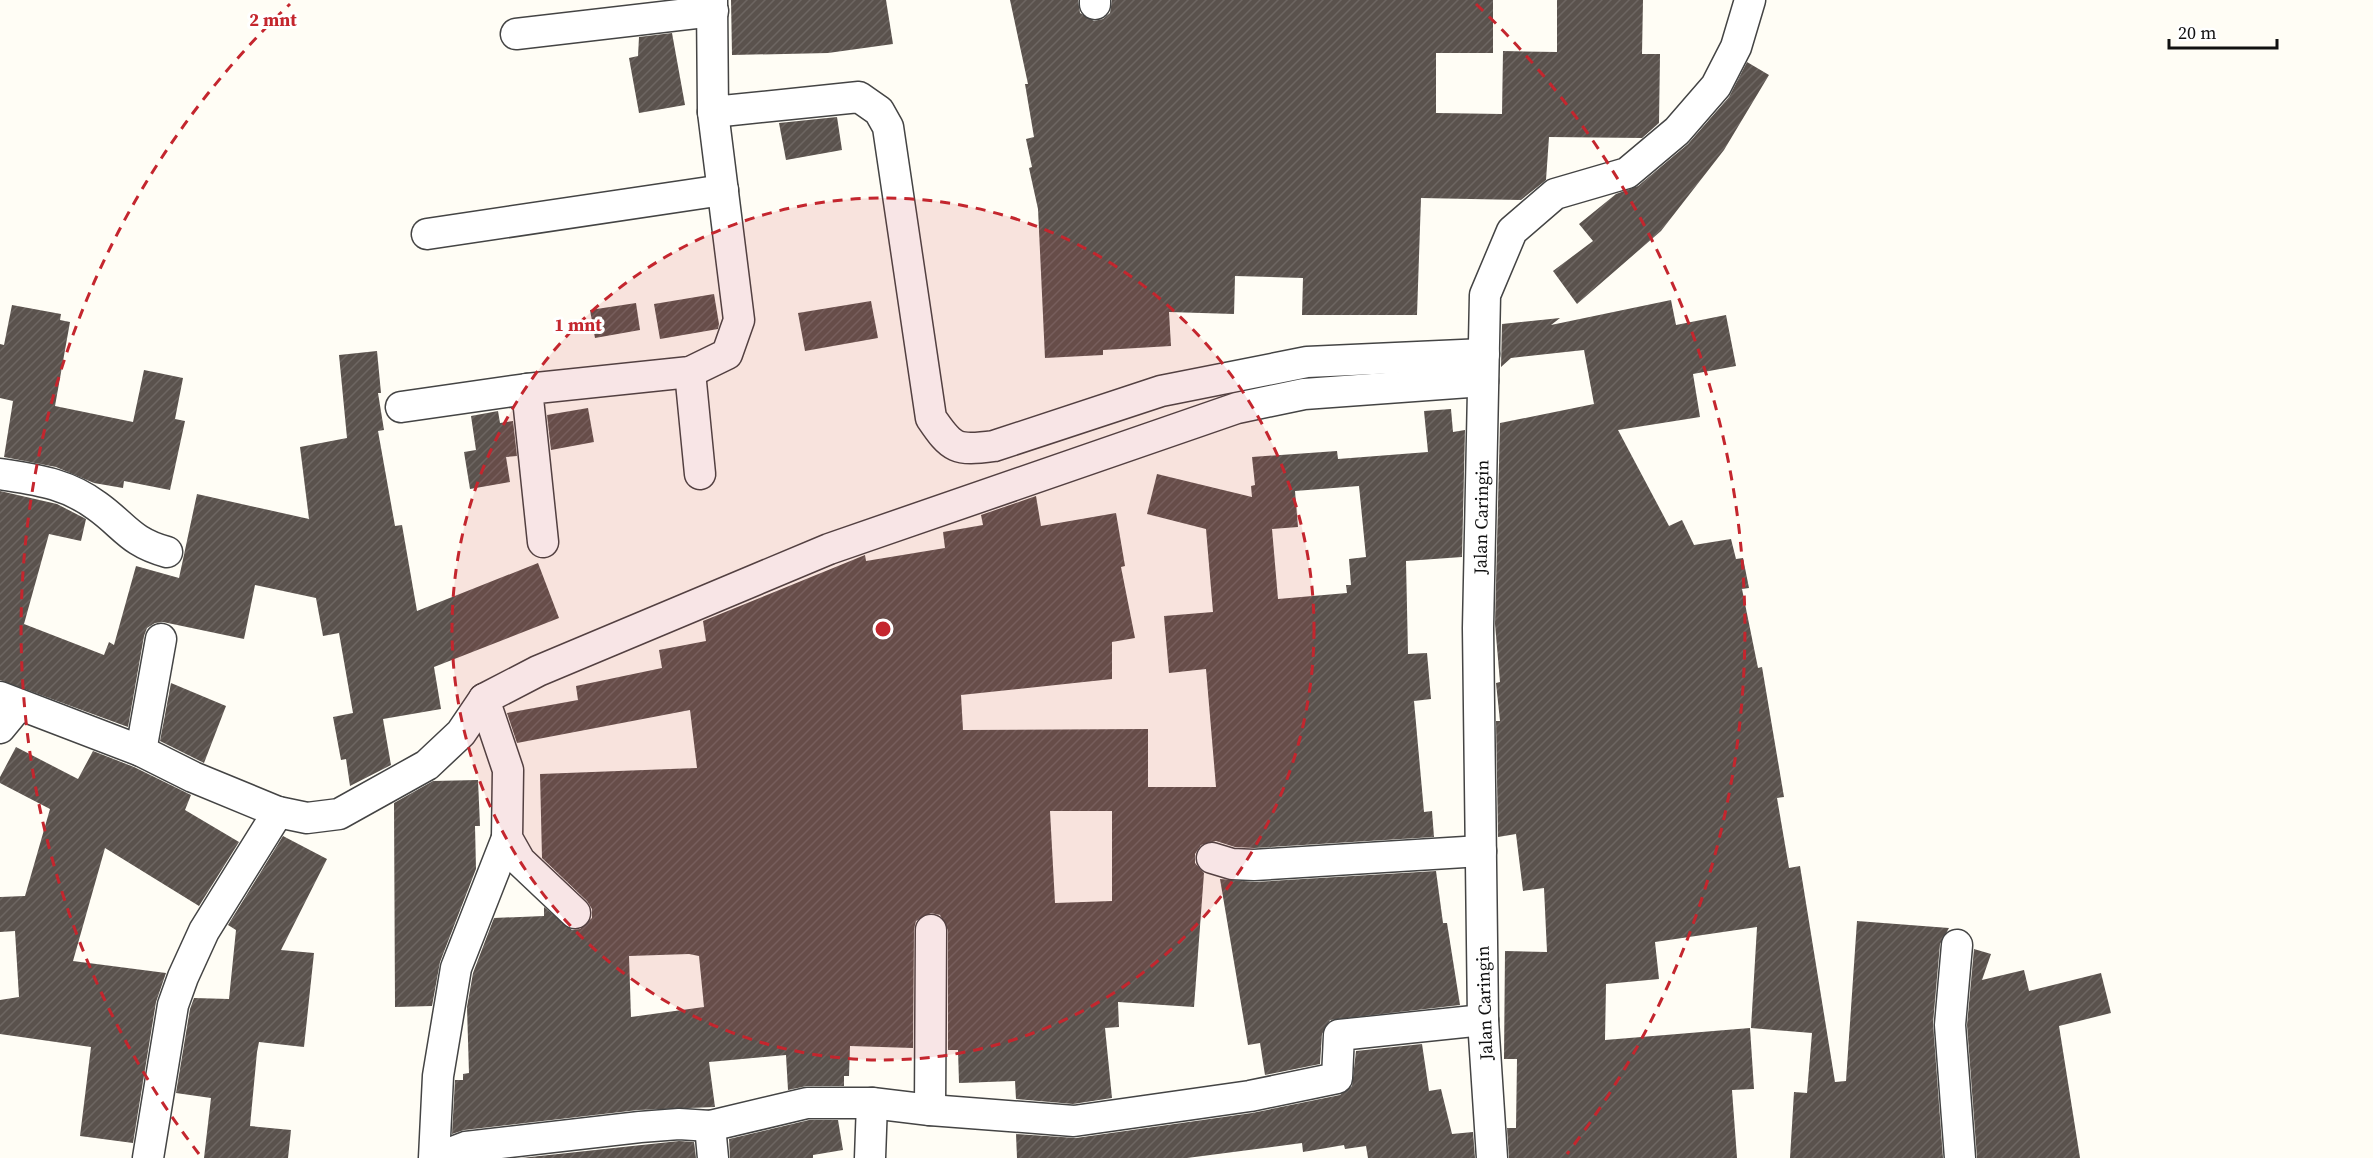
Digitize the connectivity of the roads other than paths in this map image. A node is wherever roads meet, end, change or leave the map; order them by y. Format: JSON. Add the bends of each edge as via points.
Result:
{"nodes":[{"id":1,"x":1750,"y":0,"type":"edge"},
{"id":2,"x":713,"y":6,"type":"edge"},
{"id":3,"x":516,"y":34,"type":"dead end"},
{"id":4,"x":713,"y":112,"type":"junction"},
{"id":5,"x":723,"y":190,"type":"junction"},
{"id":6,"x":427,"y":234,"type":"dead end"},
{"id":7,"x":1484,"y":368,"type":"junction"},
{"id":8,"x":690,"y":372,"type":"junction"},
{"id":9,"x":527,"y":389,"type":"junction"},
{"id":10,"x":401,"y":407,"type":"dead end"},
{"id":11,"x":994,"y":446,"type":"junction"},
{"id":12,"x":0,"y":474,"type":"edge"},
{"id":13,"x":700,"y":474,"type":"dead end"},
{"id":14,"x":1005,"y":487,"type":"junction"},
{"id":15,"x":543,"y":542,"type":"dead end"},
{"id":16,"x":167,"y":552,"type":"dead end"},
{"id":17,"x":161,"y":639,"type":"dead end"},
{"id":18,"x":484,"y":699,"type":"junction"},
{"id":19,"x":10,"y":701,"type":"edge"},
{"id":20,"x":0,"y":728,"type":"edge"},
{"id":21,"x":141,"y":750,"type":"junction"},
{"id":22,"x":278,"y":812,"type":"junction"},
{"id":23,"x":507,"y":838,"type":"junction"},
{"id":24,"x":1481,"y":851,"type":"junction"},
{"id":25,"x":1212,"y":858,"type":"dead end"},
{"id":26,"x":575,"y":913,"type":"dead end"},
{"id":27,"x":931,"y":930,"type":"dead end"},
{"id":28,"x":1957,"y":945,"type":"dead end"},
{"id":29,"x":1483,"y":1020,"type":"junction"},
{"id":30,"x":872,"y":1103,"type":"junction"},
{"id":31,"x":930,"y":1110,"type":"junction"},
{"id":32,"x":710,"y":1126,"type":"junction"},
{"id":33,"x":148,"y":1158,"type":"edge"},
{"id":34,"x":435,"y":1158,"type":"edge"},
{"id":35,"x":713,"y":1158,"type":"edge"},
{"id":36,"x":870,"y":1158,"type":"edge"},
{"id":37,"x":1492,"y":1158,"type":"edge"},
{"id":38,"x":1960,"y":1158,"type":"edge"}],
"edges":[{"from":1,"to":7,"type":"street","name":"Jalan Caringin","via":[[1737,47],[1716,86],[1677,130],[1627,173],[1555,194],[1512,231],[1485,295]]},
{"from":2,"to":3,"type":"street"},
{"from":2,"to":4,"type":"street"},
{"from":4,"to":5,"type":"street"},
{"from":4,"to":11,"type":"street","via":[[859,97],[879,111],[888,128],[931,418],[947,441],[970,449]]},
{"from":5,"to":6,"type":"street"},
{"from":5,"to":8,"type":"street","via":[[739,320],[727,354]]},
{"from":7,"to":11,"type":"street","via":[[1307,362],[1161,391]]},
{"from":7,"to":14,"type":"street","via":[[1304,394],[1237,408]]},
{"from":7,"to":24,"type":"street","name":"Jalan Caringin","via":[[1478,628]]},
{"from":8,"to":9,"type":"street"},
{"from":8,"to":13,"type":"street"},
{"from":9,"to":10,"type":"street"},
{"from":9,"to":15,"type":"street"},
{"from":11,"to":14,"type":"street"},
{"from":12,"to":16,"type":"street","via":[[53,482],[98,507],[146,546]]},
{"from":14,"to":18,"type":"street","via":[[829,549],[538,671]]},
{"from":17,"to":21,"type":"street"},
{"from":18,"to":22,"type":"street","via":[[461,733],[427,765],[387,788],[339,814],[306,818]]},
{"from":18,"to":23,"type":"street","via":[[508,770]]},
{"from":19,"to":20,"type":"street"},
{"from":19,"to":21,"type":"street"},
{"from":21,"to":22,"type":"street","via":[[193,777]]},
{"from":22,"to":33,"type":"street","via":[[204,931],[183,977],[173,1005]]},
{"from":23,"to":26,"type":"street","via":[[520,861]]},
{"from":23,"to":34,"type":"street","via":[[456,968],[438,1076]]},
{"from":24,"to":25,"type":"street","via":[[1254,865]]},
{"from":24,"to":29,"type":"street","name":"Jalan Caringin"},
{"from":27,"to":31,"type":"street"},
{"from":28,"to":38,"type":"street","via":[[1950,1025]]},
{"from":29,"to":31,"type":"street","via":[[1340,1035],[1337,1078],[1239,1098],[1074,1121]]},
{"from":29,"to":37,"type":"street","name":"Jalan Caringin"},
{"from":30,"to":31,"type":"street"},
{"from":30,"to":32,"type":"street","via":[[807,1103]]},
{"from":30,"to":36,"type":"street"},
{"from":32,"to":34,"type":"street","via":[[640,1127],[466,1148]]},
{"from":32,"to":35,"type":"street"}]}
